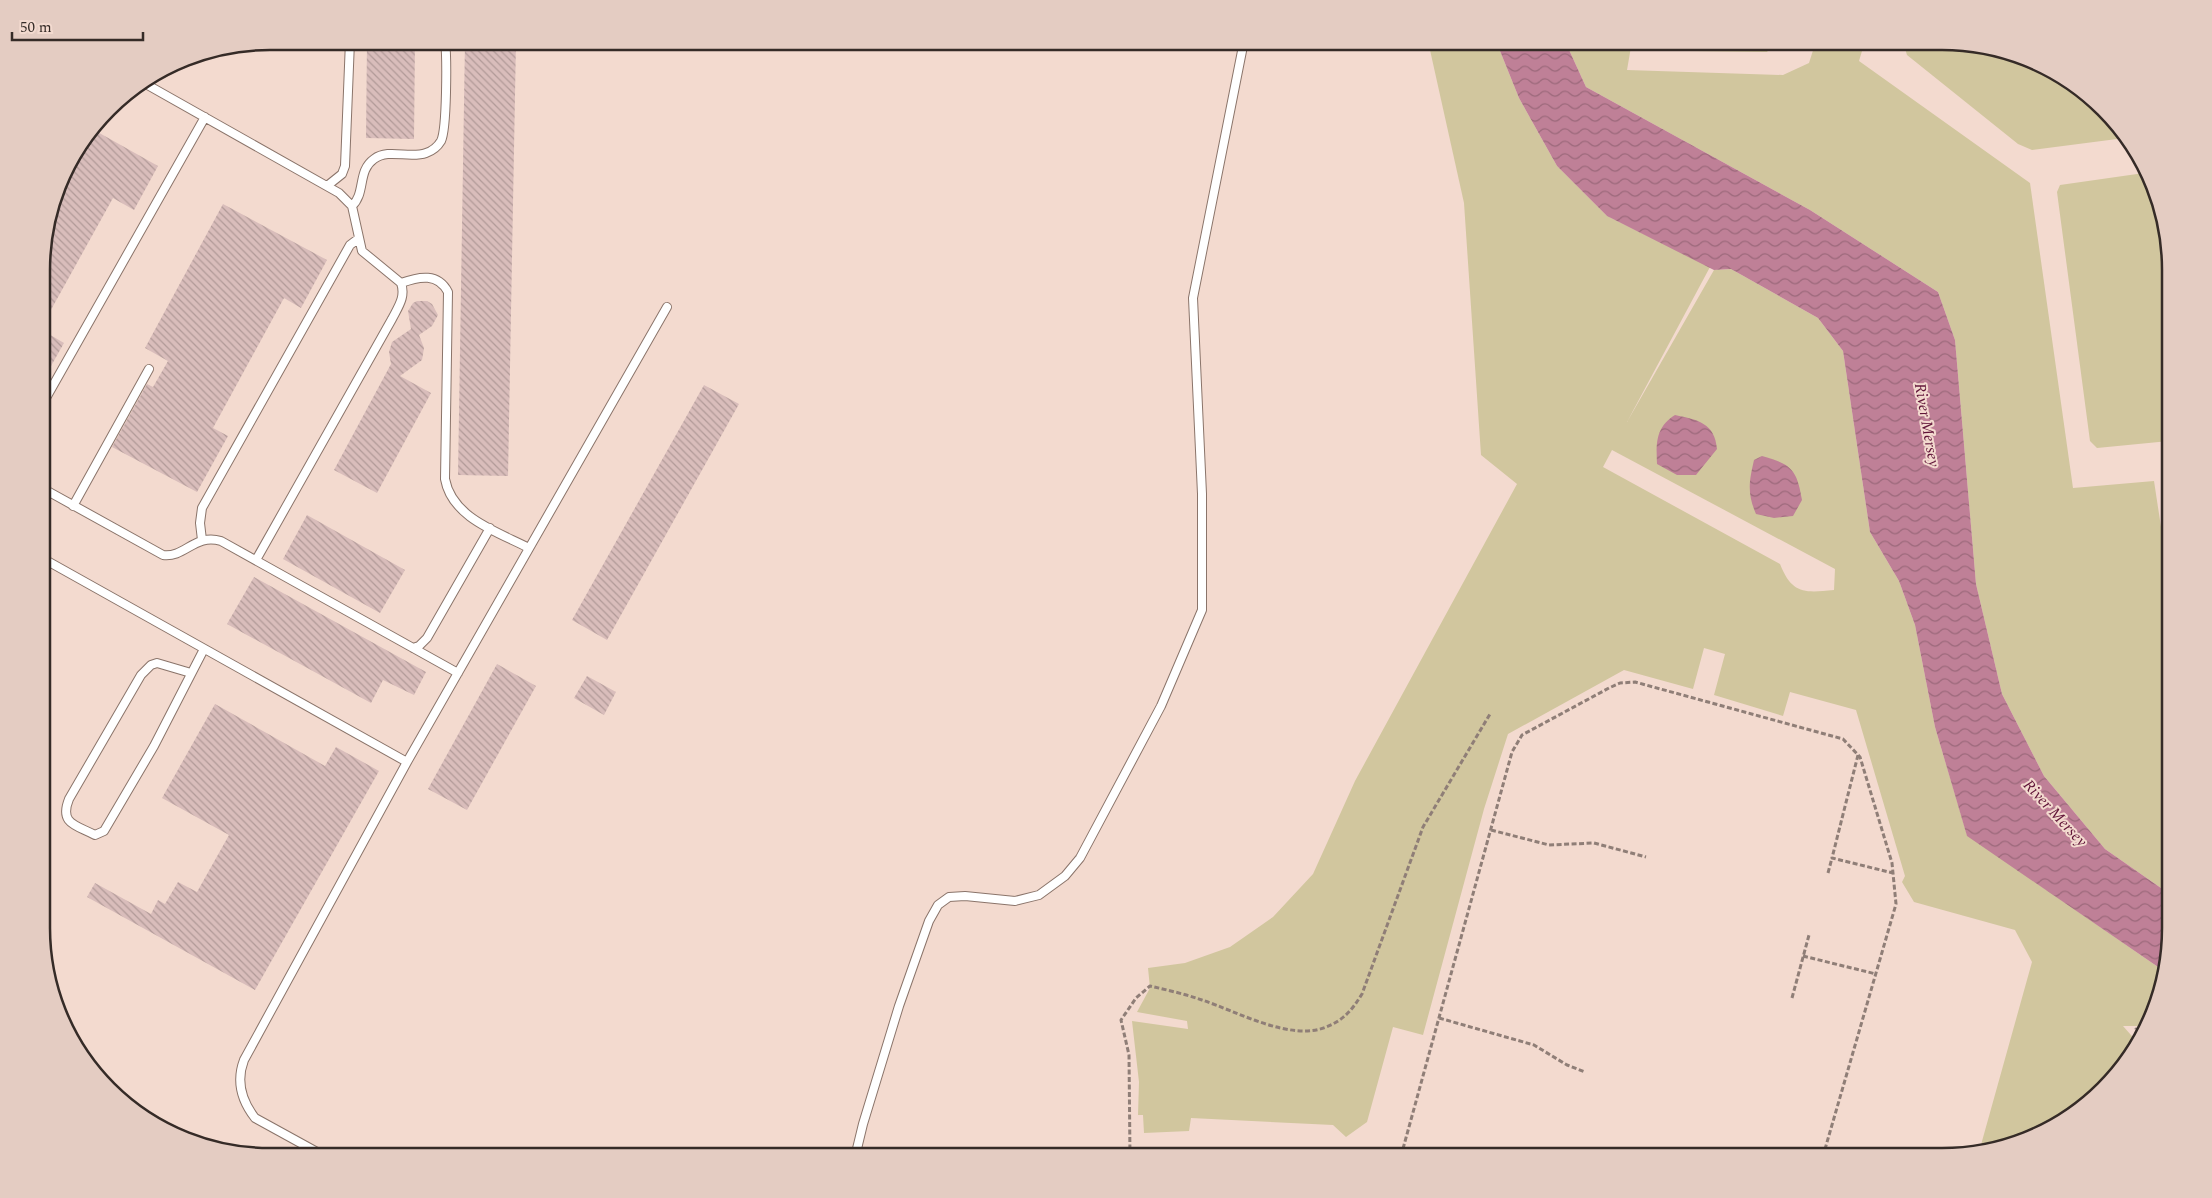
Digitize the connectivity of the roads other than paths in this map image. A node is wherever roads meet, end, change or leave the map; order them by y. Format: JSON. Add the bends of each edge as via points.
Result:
{"nodes":[{"id":1,"x":350,"y":50,"type":"edge"},
{"id":2,"x":445,"y":50,"type":"edge"},
{"id":3,"x":1242,"y":50,"type":"edge"},
{"id":4,"x":149,"y":86,"type":"edge"},
{"id":5,"x":205,"y":117,"type":"junction"},
{"id":6,"x":326,"y":186,"type":"junction"},
{"id":7,"x":352,"y":206,"type":"junction"},
{"id":8,"x":358,"y":239,"type":"junction"},
{"id":9,"x":402,"y":283,"type":"junction"},
{"id":10,"x":667,"y":307,"type":"dead end"},
{"id":11,"x":149,"y":369,"type":"dead end"},
{"id":12,"x":50,"y":391,"type":"edge"},
{"id":13,"x":50,"y":492,"type":"edge"},
{"id":14,"x":74,"y":506,"type":"junction"},
{"id":15,"x":490,"y":528,"type":"junction"},
{"id":16,"x":202,"y":540,"type":"junction"},
{"id":17,"x":530,"y":548,"type":"junction"},
{"id":18,"x":256,"y":560,"type":"junction"},
{"id":19,"x":50,"y":562,"type":"edge"},
{"id":20,"x":413,"y":648,"type":"junction"},
{"id":21,"x":204,"y":649,"type":"junction"},
{"id":22,"x":191,"y":673,"type":"junction"},
{"id":23,"x":458,"y":673,"type":"junction"},
{"id":24,"x":407,"y":762,"type":"junction"},
{"id":25,"x":310,"y":1148,"type":"edge"},
{"id":26,"x":857,"y":1148,"type":"edge"}],
"edges":[{"from":1,"to":6,"type":"lane","via":[[345,166],[342,174]]},
{"from":2,"to":7,"type":"lane","via":[[441,141],[426,154],[390,154],[373,159],[362,175],[359,197]]},
{"from":3,"to":26,"type":"lane","via":[[1193,298],[1202,494],[1202,610],[1161,706],[1080,858],[1065,876],[1039,895],[1015,902],[957,897],[938,905],[929,921],[899,1006]]},
{"from":4,"to":5,"type":"lane"},
{"from":5,"to":6,"type":"lane"},
{"from":5,"to":12,"type":"lane"},
{"from":6,"to":7,"type":"lane"},
{"from":7,"to":8,"type":"lane"},
{"from":8,"to":9,"type":"lane","via":[[366,255]]},
{"from":8,"to":16,"type":"lane","via":[[350,245],[202,508]]},
{"from":9,"to":15,"type":"lane","via":[[417,278],[435,278],[444,284],[448,292],[447,491],[462,512]]},
{"from":9,"to":18,"type":"lane","via":[[404,294],[401,302]]},
{"from":10,"to":17,"type":"lane"},
{"from":11,"to":14,"type":"lane"},
{"from":13,"to":14,"type":"lane"},
{"from":14,"to":16,"type":"lane","via":[[162,555],[173,555]]},
{"from":15,"to":17,"type":"lane"},
{"from":15,"to":20,"type":"lane","via":[[427,638]]},
{"from":16,"to":18,"type":"lane","via":[[221,541]]},
{"from":17,"to":23,"type":"lane"},
{"from":18,"to":20,"type":"lane"},
{"from":19,"to":21,"type":"lane"},
{"from":20,"to":23,"type":"lane"},
{"from":21,"to":22,"type":"lane"},
{"from":21,"to":24,"type":"lane"},
{"from":22,"to":22,"type":"lane","via":[[154,746],[104,831],[95,835],[68,822],[65,809],[69,799],[141,675],[157,663]]},
{"from":23,"to":24,"type":"lane"},
{"from":24,"to":25,"type":"lane","via":[[240,1070],[240,1090],[255,1118]]}]}
